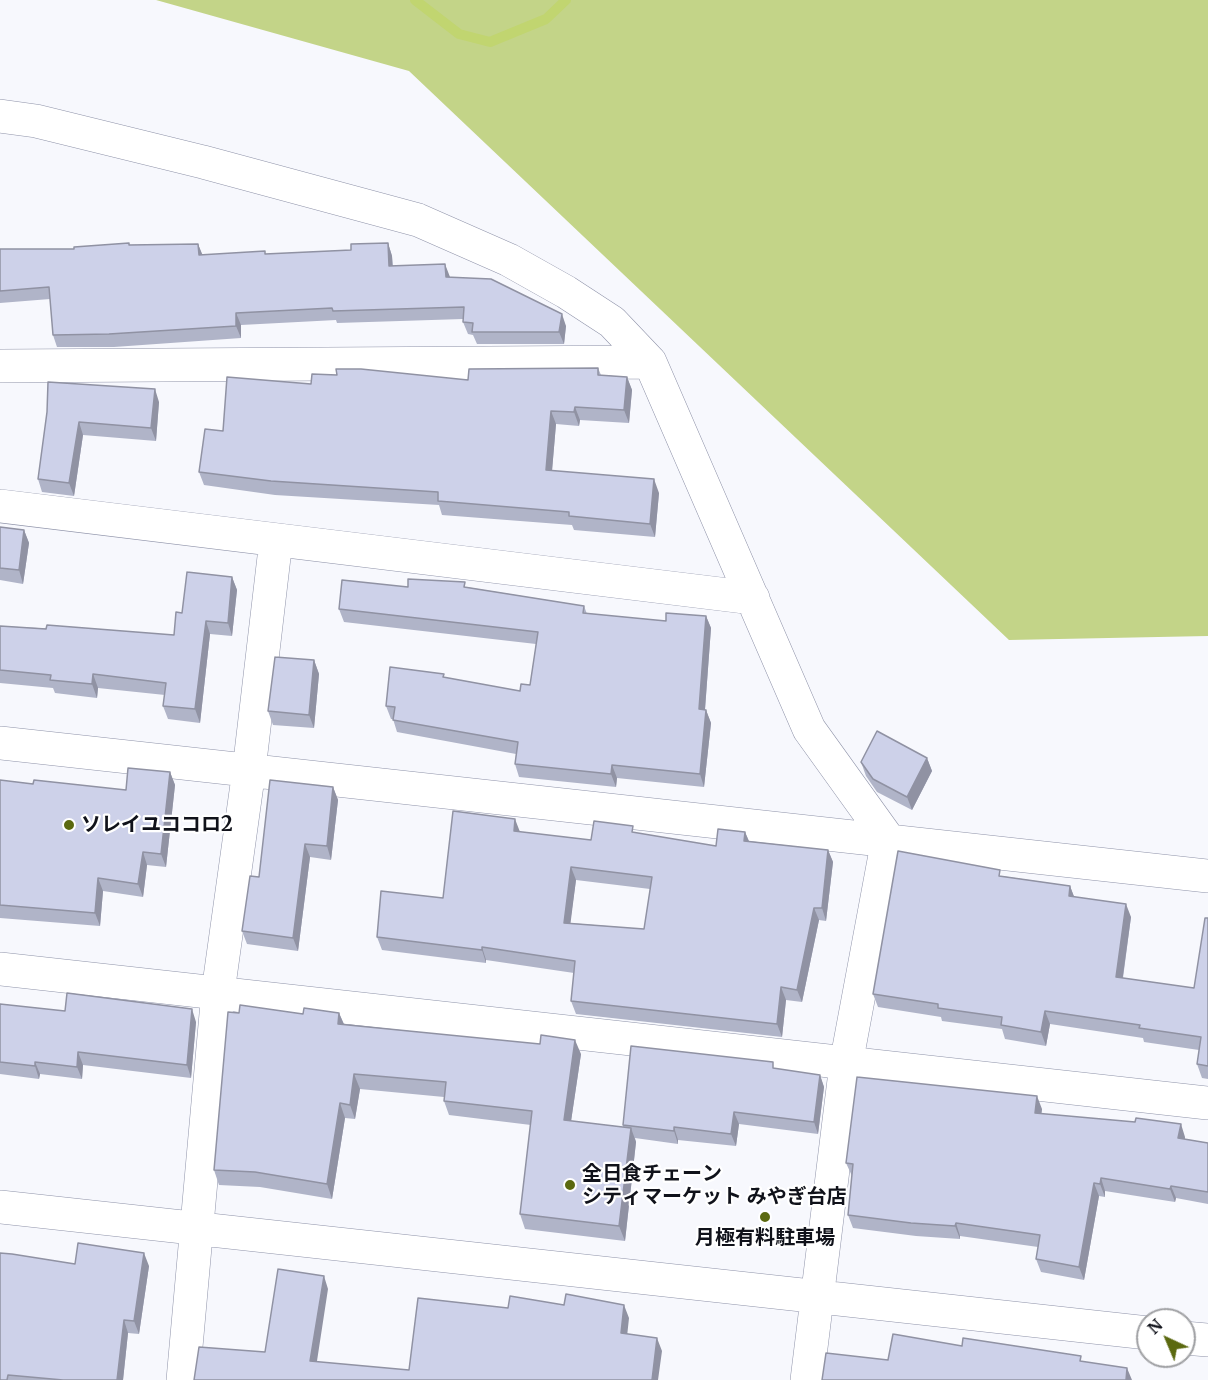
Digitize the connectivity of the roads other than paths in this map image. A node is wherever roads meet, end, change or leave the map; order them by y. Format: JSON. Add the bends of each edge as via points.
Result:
{"nodes":[{"id":1,"x":0,"y":116,"type":"edge"},
{"id":2,"x":650,"y":362,"type":"junction"},
{"id":3,"x":0,"y":366,"type":"edge"},
{"id":4,"x":0,"y":506,"type":"edge"},
{"id":5,"x":276,"y":540,"type":"junction"},
{"id":6,"x":753,"y":598,"type":"junction"},
{"id":7,"x":0,"y":743,"type":"edge"},
{"id":8,"x":249,"y":770,"type":"junction"},
{"id":9,"x":888,"y":839,"type":"junction"},
{"id":10,"x":1208,"y":876,"type":"edge"},
{"id":11,"x":0,"y":969,"type":"edge"},
{"id":12,"x":218,"y":992,"type":"junction"},
{"id":13,"x":846,"y":1064,"type":"junction"},
{"id":14,"x":1208,"y":1103,"type":"edge"},
{"id":15,"x":0,"y":1207,"type":"edge"},
{"id":16,"x":199,"y":1227,"type":"junction"},
{"id":17,"x":817,"y":1295,"type":"junction"},
{"id":18,"x":1136,"y":1332,"type":"edge"},
{"id":19,"x":183,"y":1380,"type":"edge"},
{"id":20,"x":807,"y":1380,"type":"edge"}],
"edges":[{"from":1,"to":2,"type":"street","via":[[36,120],[417,220],[509,260],[566,292],[612,322]]},
{"from":2,"to":3,"type":"street"},
{"from":2,"to":6,"type":"street"},
{"from":4,"to":5,"type":"street"},
{"from":5,"to":6,"type":"street"},
{"from":5,"to":8,"type":"street"},
{"from":6,"to":9,"type":"street","via":[[809,729]]},
{"from":7,"to":8,"type":"street"},
{"from":8,"to":9,"type":"street"},
{"from":8,"to":12,"type":"street"},
{"from":9,"to":10,"type":"street"},
{"from":9,"to":13,"type":"street"},
{"from":11,"to":12,"type":"street"},
{"from":12,"to":13,"type":"street"},
{"from":12,"to":16,"type":"street"},
{"from":13,"to":14,"type":"street"},
{"from":13,"to":17,"type":"street"},
{"from":15,"to":16,"type":"street"},
{"from":16,"to":17,"type":"street"},
{"from":16,"to":19,"type":"street"},
{"from":17,"to":18,"type":"street"},
{"from":17,"to":20,"type":"street"}]}
